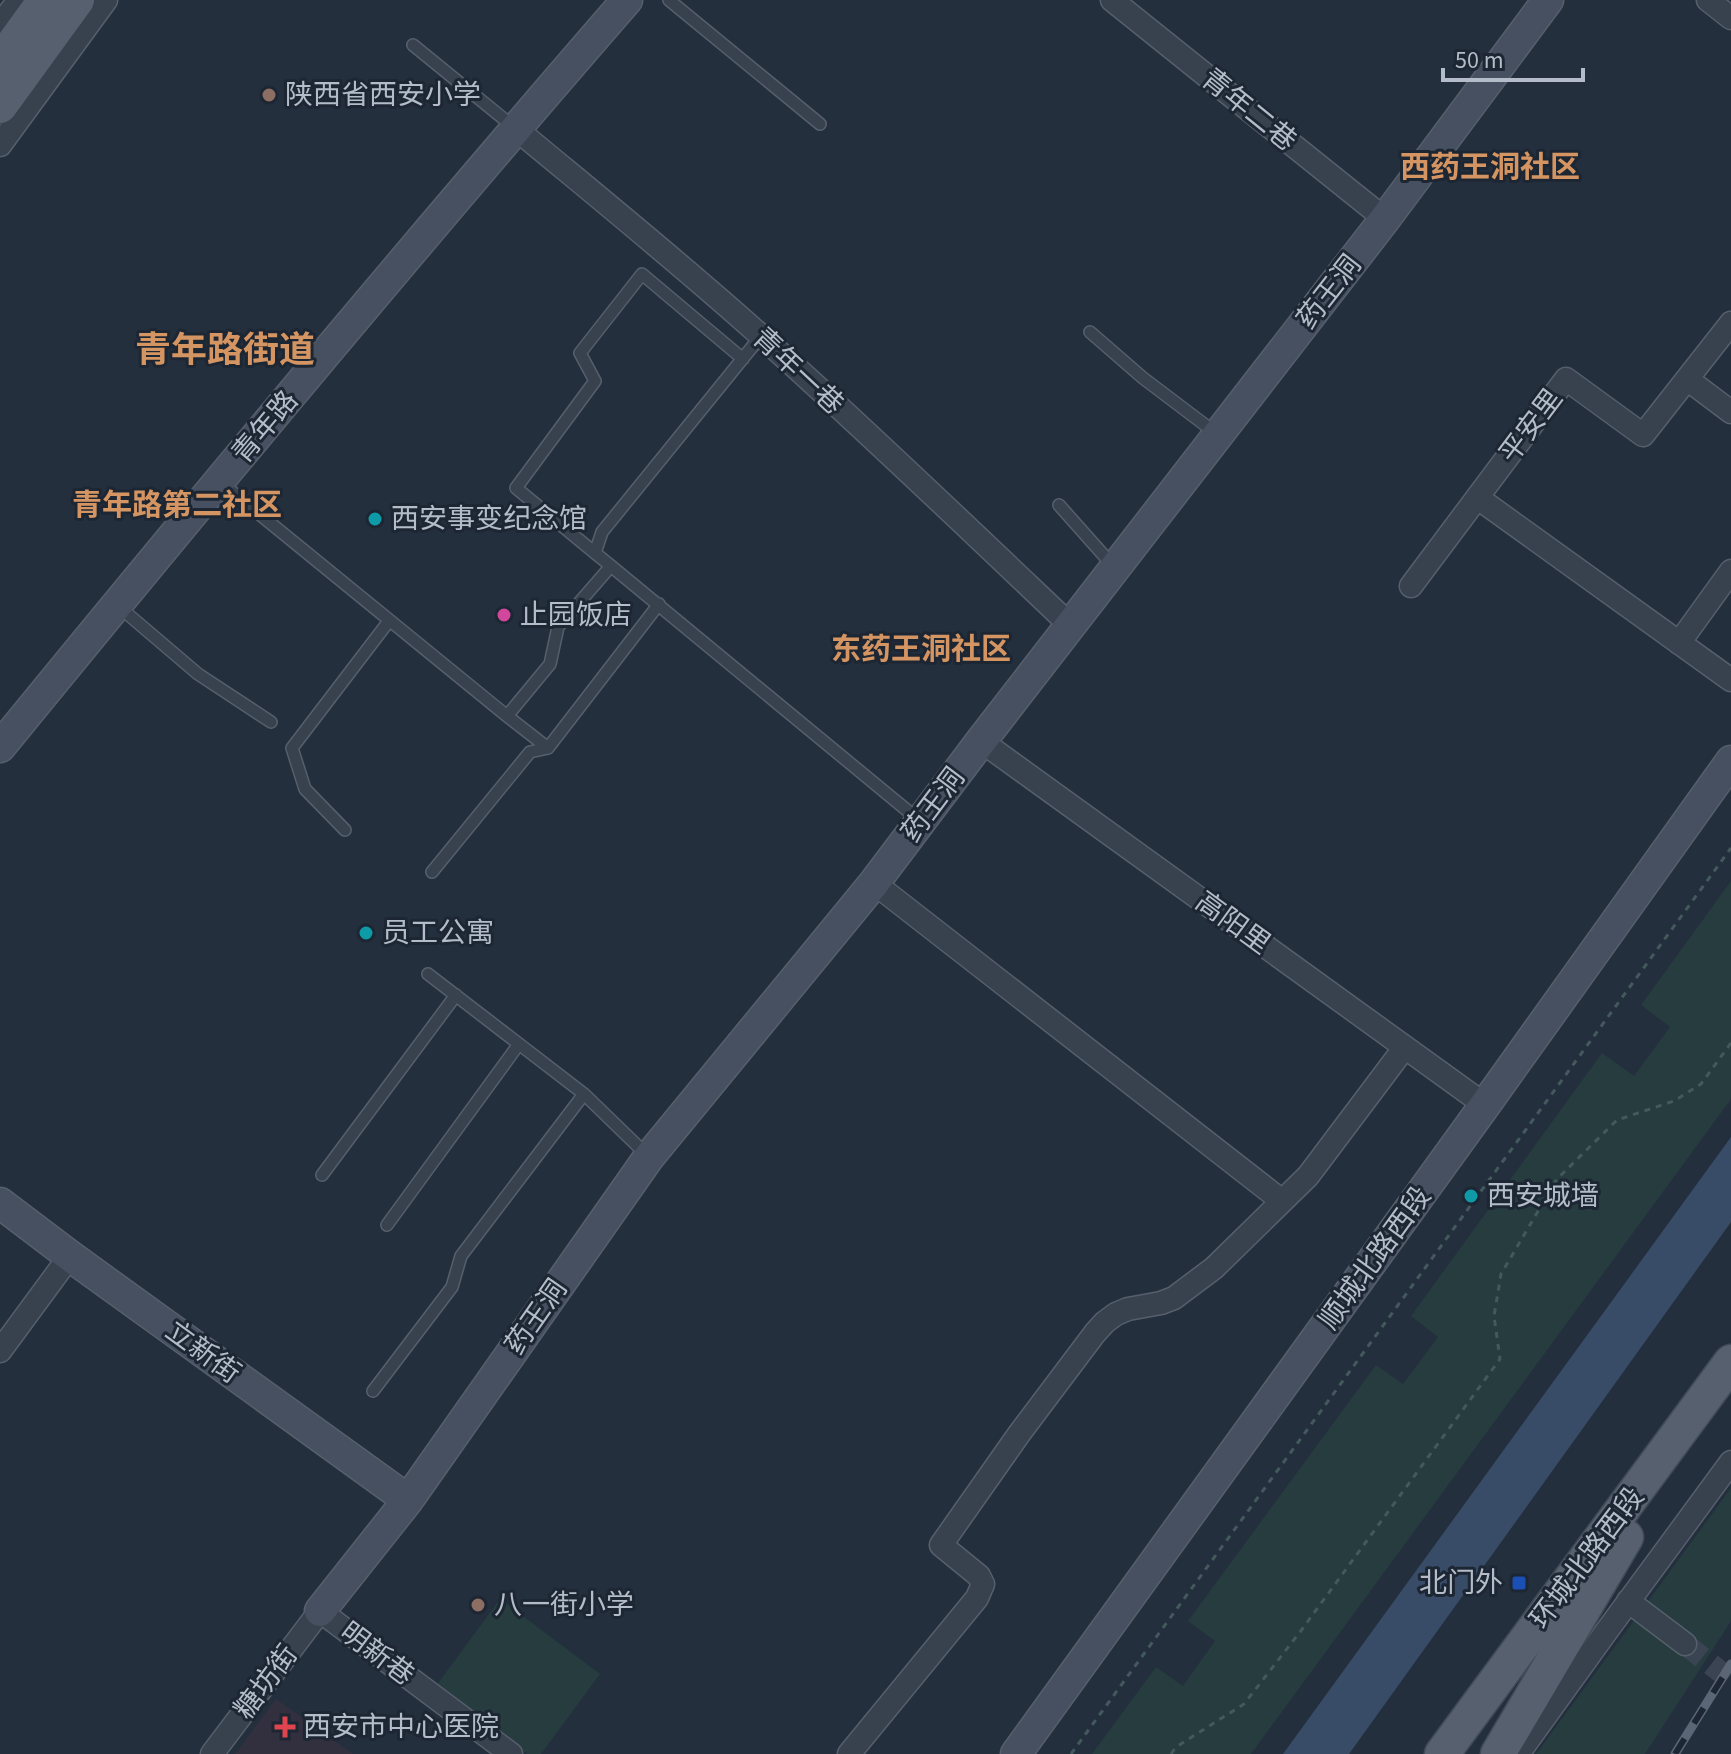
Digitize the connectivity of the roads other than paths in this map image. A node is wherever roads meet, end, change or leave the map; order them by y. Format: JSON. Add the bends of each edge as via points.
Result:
{"nodes":[{"id":1,"x":19,"y":0,"type":"edge"},
{"id":2,"x":45,"y":0,"type":"edge"},
{"id":3,"x":77,"y":0,"type":"edge"},
{"id":4,"x":106,"y":0,"type":"edge"},
{"id":5,"x":627,"y":0,"type":"edge"},
{"id":6,"x":669,"y":0,"type":"edge"},
{"id":7,"x":1112,"y":0,"type":"edge"},
{"id":8,"x":1548,"y":0,"type":"edge"},
{"id":9,"x":1708,"y":0,"type":"edge"},
{"id":10,"x":1731,"y":18,"type":"edge"},
{"id":11,"x":0,"y":25,"type":"edge"},
{"id":12,"x":413,"y":45,"type":"dead end"},
{"id":13,"x":0,"y":62,"type":"edge"},
{"id":14,"x":0,"y":106,"type":"edge"},
{"id":15,"x":820,"y":124,"type":"dead end"},
{"id":16,"x":515,"y":128,"type":"junction"},
{"id":17,"x":0,"y":145,"type":"edge"},
{"id":18,"x":1385,"y":219,"type":"junction"},
{"id":19,"x":1731,"y":323,"type":"edge"},
{"id":20,"x":1090,"y":332,"type":"dead end"},
{"id":21,"x":761,"y":336,"type":"junction"},
{"id":22,"x":743,"y":359,"type":"junction"},
{"id":23,"x":1687,"y":379,"type":"junction"},
{"id":24,"x":1731,"y":412,"type":"edge"},
{"id":25,"x":1218,"y":435,"type":"junction"},
{"id":26,"x":219,"y":482,"type":"junction"},
{"id":27,"x":1478,"y":498,"type":"junction"},
{"id":28,"x":1059,"y":505,"type":"dead end"},
{"id":29,"x":595,"y":553,"type":"junction"},
{"id":30,"x":611,"y":566,"type":"junction"},
{"id":31,"x":1115,"y":568,"type":"junction"},
{"id":32,"x":1731,"y":571,"type":"edge"},
{"id":33,"x":1411,"y":586,"type":"dead end"},
{"id":34,"x":659,"y":604,"type":"junction"},
{"id":35,"x":116,"y":605,"type":"junction"},
{"id":36,"x":389,"y":621,"type":"junction"},
{"id":37,"x":1071,"y":626,"type":"junction"},
{"id":38,"x":1679,"y":643,"type":"junction"},
{"id":39,"x":1731,"y":680,"type":"edge"},
{"id":40,"x":507,"y":716,"type":"junction"},
{"id":41,"x":271,"y":722,"type":"dead end"},
{"id":42,"x":981,"y":741,"type":"junction"},
{"id":43,"x":0,"y":747,"type":"edge"},
{"id":44,"x":548,"y":748,"type":"junction"},
{"id":45,"x":1731,"y":761,"type":"edge"},
{"id":46,"x":920,"y":821,"type":"junction"},
{"id":47,"x":345,"y":830,"type":"dead end"},
{"id":48,"x":432,"y":872,"type":"dead end"},
{"id":49,"x":874,"y":883,"type":"junction"},
{"id":50,"x":428,"y":974,"type":"dead end"},
{"id":51,"x":456,"y":995,"type":"junction"},
{"id":52,"x":519,"y":1044,"type":"junction"},
{"id":53,"x":1405,"y":1047,"type":"junction"},
{"id":54,"x":584,"y":1094,"type":"junction"},
{"id":55,"x":1485,"y":1105,"type":"junction"},
{"id":56,"x":649,"y":1157,"type":"junction"},
{"id":57,"x":322,"y":1175,"type":"dead end"},
{"id":58,"x":1282,"y":1201,"type":"junction"},
{"id":59,"x":0,"y":1203,"type":"edge"},
{"id":60,"x":387,"y":1225,"type":"dead end"},
{"id":61,"x":70,"y":1256,"type":"junction"},
{"id":62,"x":0,"y":1351,"type":"edge"},
{"id":63,"x":1731,"y":1362,"type":"edge"},
{"id":64,"x":373,"y":1391,"type":"dead end"},
{"id":65,"x":1731,"y":1392,"type":"edge"},
{"id":66,"x":1731,"y":1462,"type":"edge"},
{"id":67,"x":408,"y":1500,"type":"junction"},
{"id":68,"x":1633,"y":1526,"type":"junction"},
{"id":69,"x":1628,"y":1601,"type":"junction"},
{"id":70,"x":320,"y":1611,"type":"junction"},
{"id":71,"x":1533,"y":1630,"type":"junction"},
{"id":72,"x":1685,"y":1644,"type":"tunnel mouth"},
{"id":73,"x":212,"y":1754,"type":"edge"},
{"id":74,"x":511,"y":1754,"type":"edge"},
{"id":75,"x":849,"y":1754,"type":"edge"},
{"id":76,"x":1016,"y":1754,"type":"edge"},
{"id":77,"x":1418,"y":1754,"type":"edge"},
{"id":78,"x":1442,"y":1754,"type":"edge"},
{"id":79,"x":1469,"y":1754,"type":"edge"},
{"id":80,"x":1498,"y":1754,"type":"edge"},
{"id":81,"x":1518,"y":1754,"type":"edge"}],
"edges":[{"from":1,"to":11,"type":"street"},
{"from":2,"to":13,"type":"main road"},
{"from":3,"to":14,"type":"main road"},
{"from":4,"to":17,"type":"street"},
{"from":5,"to":16,"type":"street","name":"青年路"},
{"from":6,"to":15,"type":"lane"},
{"from":7,"to":18,"type":"street","name":"青年二巷"},
{"from":8,"to":18,"type":"street","name":"药王洞"},
{"from":9,"to":10,"type":"street"},
{"from":12,"to":16,"type":"lane"},
{"from":16,"to":21,"type":"street","name":"青年一巷"},
{"from":16,"to":26,"type":"street","name":"青年路"},
{"from":18,"to":25,"type":"street","name":"药王洞"},
{"from":19,"to":23,"type":"street","name":"平安里"},
{"from":20,"to":25,"type":"lane"},
{"from":21,"to":22,"type":"lane"},
{"from":21,"to":37,"type":"street","name":"青年一巷"},
{"from":22,"to":29,"type":"lane","via":[[602,532]]},
{"from":22,"to":29,"type":"lane","via":[[642,274],[580,353],[595,381],[516,488]]},
{"from":23,"to":24,"type":"street"},
{"from":23,"to":27,"type":"street","name":"平安里","via":[[1643,435],[1566,379]]},
{"from":25,"to":31,"type":"street","name":"药王洞"},
{"from":26,"to":35,"type":"street","name":"青年路"},
{"from":26,"to":36,"type":"lane"},
{"from":27,"to":33,"type":"street","name":"平安里"},
{"from":27,"to":38,"type":"street"},
{"from":28,"to":31,"type":"lane"},
{"from":29,"to":30,"type":"lane"},
{"from":30,"to":34,"type":"lane"},
{"from":30,"to":40,"type":"lane","via":[[558,627],[550,664]]},
{"from":31,"to":37,"type":"street","name":"药王洞"},
{"from":32,"to":38,"type":"street"},
{"from":34,"to":44,"type":"lane"},
{"from":34,"to":46,"type":"lane"},
{"from":35,"to":41,"type":"lane","via":[[198,674]]},
{"from":35,"to":43,"type":"street","name":"青年路"},
{"from":36,"to":40,"type":"lane"},
{"from":36,"to":47,"type":"lane","via":[[292,748],[305,789]]},
{"from":37,"to":42,"type":"street","name":"药王洞"},
{"from":38,"to":39,"type":"street"},
{"from":40,"to":44,"type":"lane"},
{"from":42,"to":46,"type":"street","name":"药王洞"},
{"from":42,"to":53,"type":"street","name":"高阳里"},
{"from":44,"to":48,"type":"lane","via":[[530,752]]},
{"from":45,"to":55,"type":"street","name":"顺城北路西段"},
{"from":46,"to":49,"type":"street","name":"药王洞"},
{"from":49,"to":56,"type":"street","name":"药王洞"},
{"from":49,"to":58,"type":"street"},
{"from":50,"to":51,"type":"lane"},
{"from":51,"to":52,"type":"lane"},
{"from":51,"to":57,"type":"lane"},
{"from":52,"to":54,"type":"lane"},
{"from":52,"to":60,"type":"lane"},
{"from":53,"to":55,"type":"street","name":"高阳里"},
{"from":53,"to":58,"type":"street","via":[[1325,1156]]},
{"from":54,"to":56,"type":"lane"},
{"from":54,"to":64,"type":"lane","via":[[461,1256],[452,1287]]},
{"from":55,"to":76,"type":"street","name":"顺城北路西段"},
{"from":56,"to":67,"type":"street","name":"药王洞"},
{"from":58,"to":75,"type":"street","via":[[1201,1279],[1174,1298],[1116,1314],[1089,1342],[941,1545],[979,1576],[983,1584],[977,1598]]},
{"from":59,"to":61,"type":"street","name":"立新街"},
{"from":61,"to":62,"type":"street"},
{"from":61,"to":67,"type":"street","name":"立新街"},
{"from":63,"to":71,"type":"main road","name":"环城北路西段"},
{"from":65,"to":68,"type":"main road","name":"环城北路西段"},
{"from":66,"to":69,"type":"street"},
{"from":67,"to":70,"type":"street","name":"药王洞"},
{"from":68,"to":79,"type":"main road","name":"环城北路西段"},
{"from":68,"to":80,"type":"main road"},
{"from":69,"to":72,"type":"street"},
{"from":69,"to":81,"type":"street"},
{"from":70,"to":73,"type":"street","name":"糖坊街"},
{"from":70,"to":74,"type":"street","name":"明新巷"},
{"from":71,"to":77,"type":"main road","via":[[1482,1664]]},
{"from":71,"to":78,"type":"main road","name":"环城北路西段"}]}
